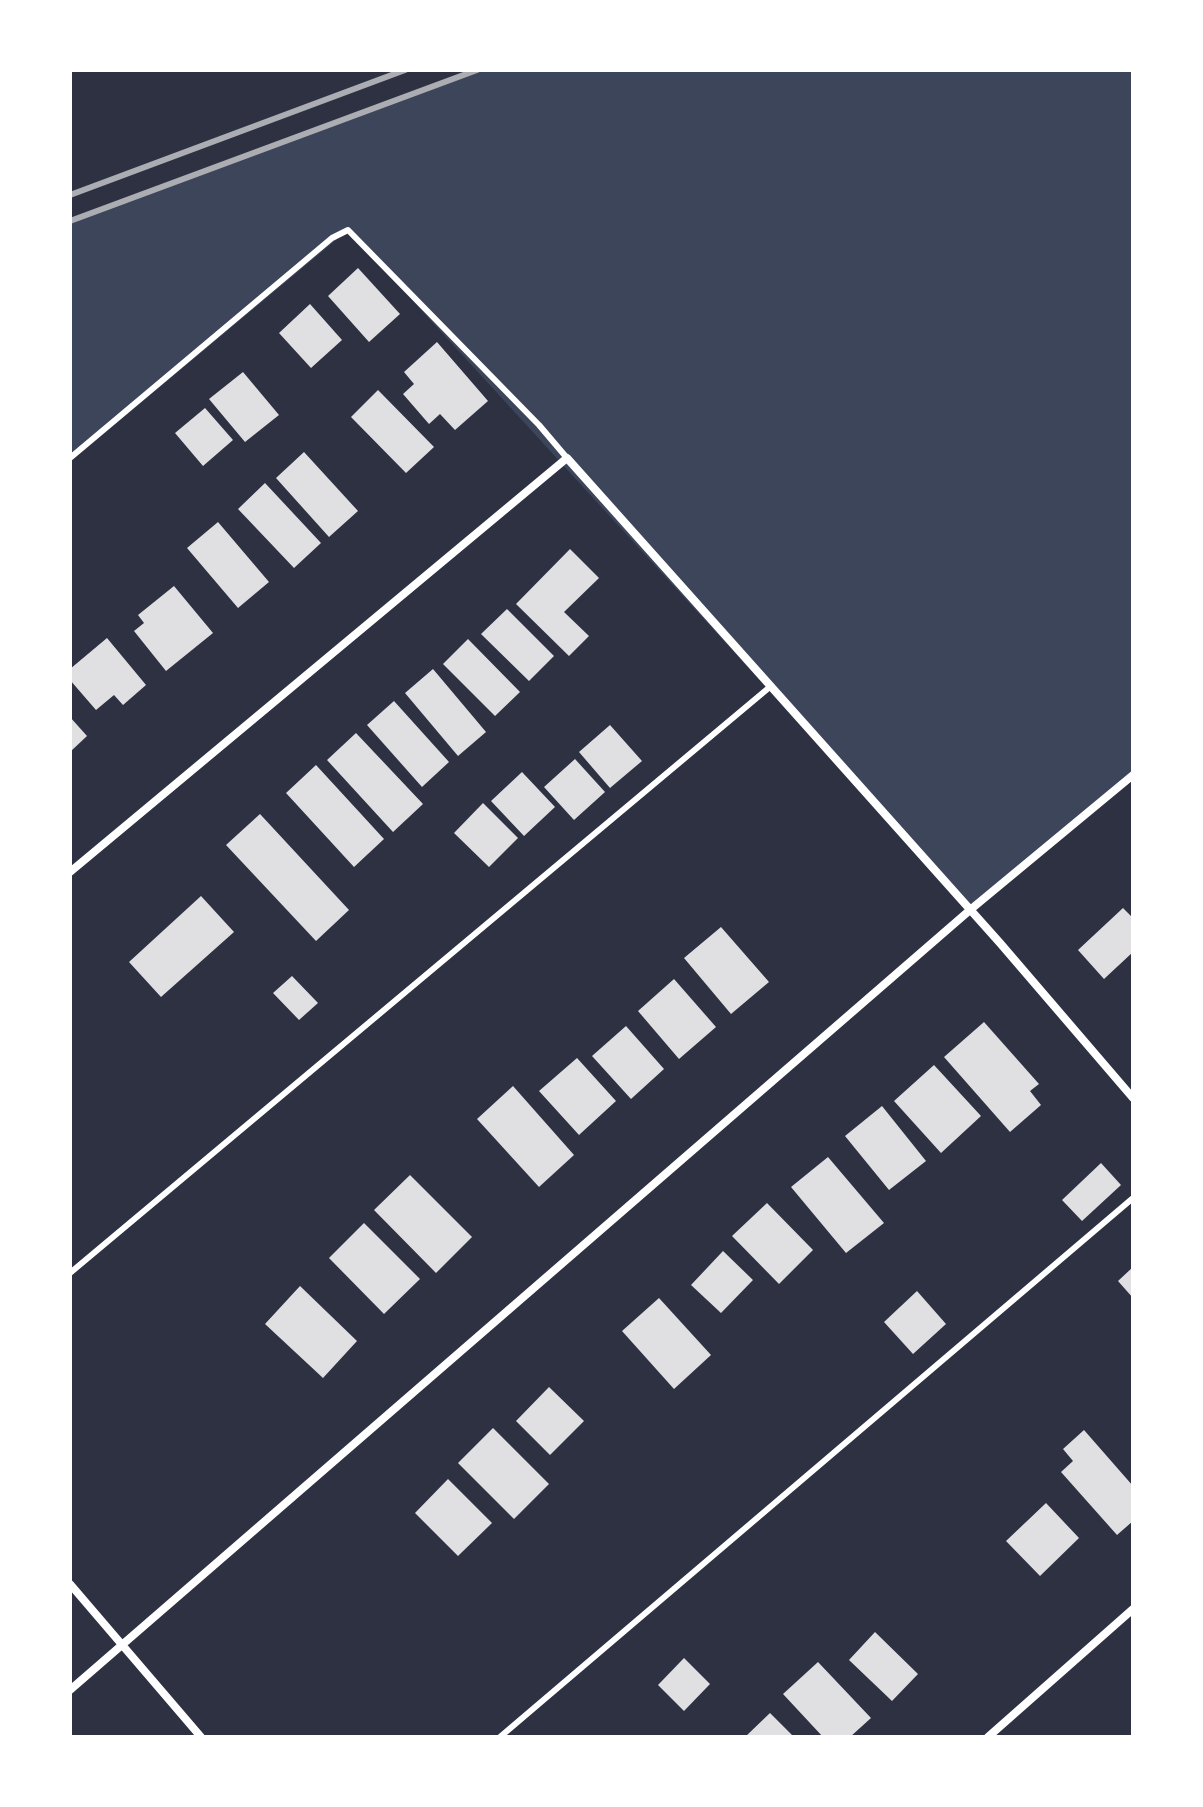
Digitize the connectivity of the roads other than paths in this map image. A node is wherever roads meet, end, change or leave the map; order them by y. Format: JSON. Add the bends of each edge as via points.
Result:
{"nodes":[{"id":1,"x":70,"y":458,"type":"edge"},
{"id":2,"x":567,"y":458,"type":"junction"},
{"id":3,"x":771,"y":686,"type":"junction"},
{"id":4,"x":1133,"y":775,"type":"edge"},
{"id":5,"x":70,"y":872,"type":"edge"},
{"id":6,"x":970,"y":910,"type":"junction"},
{"id":7,"x":1133,"y":1098,"type":"edge"},
{"id":8,"x":1133,"y":1198,"type":"edge"},
{"id":9,"x":70,"y":1273,"type":"edge"},
{"id":10,"x":70,"y":1584,"type":"edge"},
{"id":11,"x":1133,"y":1609,"type":"edge"},
{"id":12,"x":123,"y":1645,"type":"junction"},
{"id":13,"x":70,"y":1690,"type":"edge"},
{"id":14,"x":201,"y":1737,"type":"edge"},
{"id":15,"x":500,"y":1737,"type":"edge"},
{"id":16,"x":988,"y":1737,"type":"edge"}],
"edges":[{"from":1,"to":2,"type":"lane","via":[[348,230]]},
{"from":2,"to":3,"type":"street"},
{"from":2,"to":5,"type":"street"},
{"from":3,"to":6,"type":"street"},
{"from":3,"to":9,"type":"lane"},
{"from":4,"to":6,"type":"street"},
{"from":6,"to":7,"type":"street"},
{"from":6,"to":12,"type":"street"},
{"from":8,"to":15,"type":"lane"},
{"from":10,"to":12,"type":"street"},
{"from":11,"to":16,"type":"street"},
{"from":12,"to":13,"type":"street"},
{"from":12,"to":14,"type":"street"}]}
